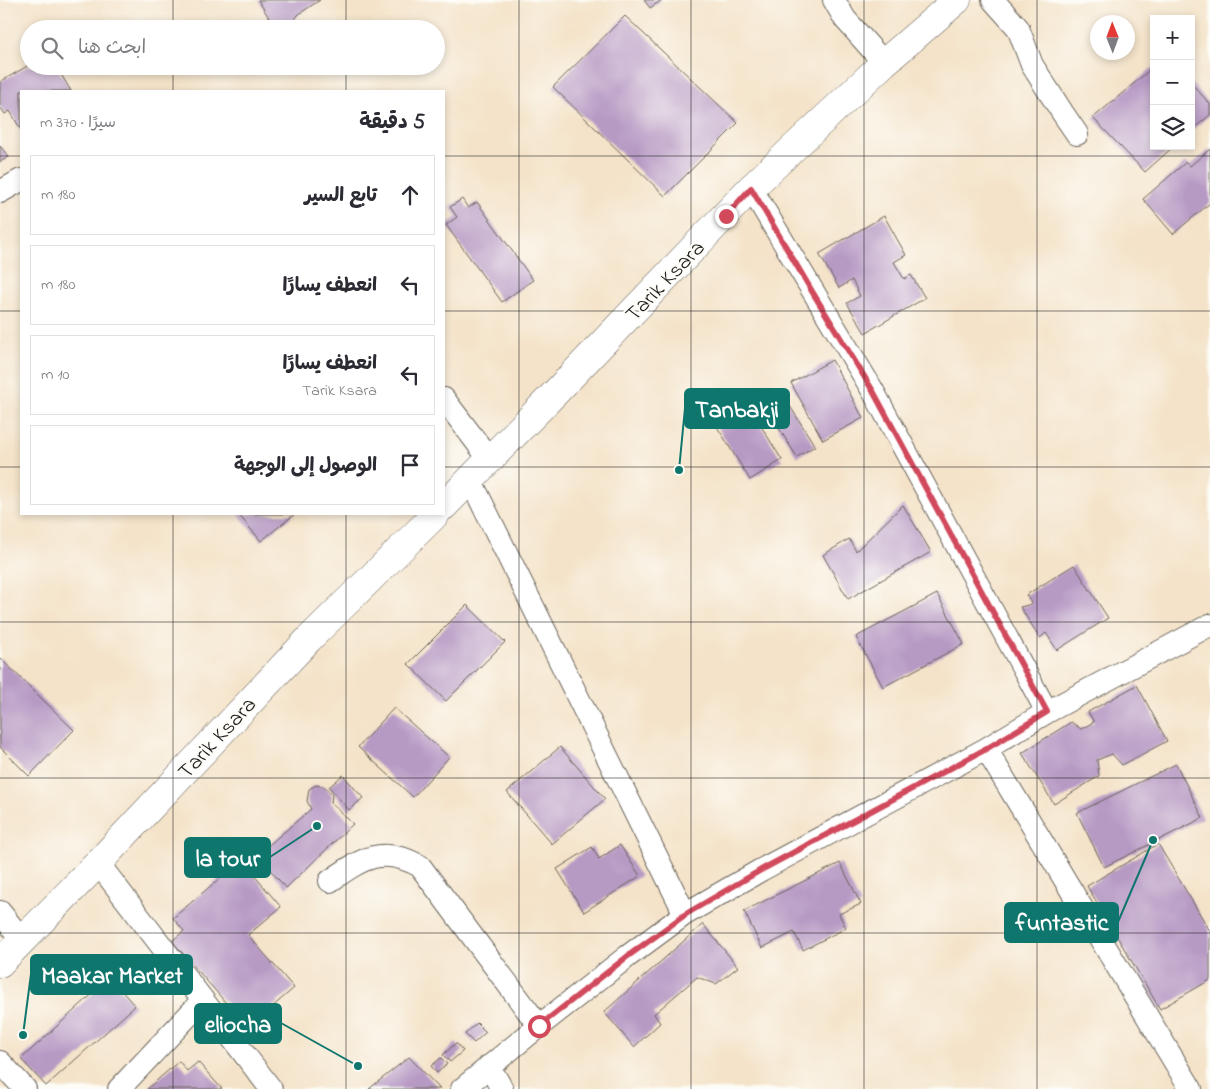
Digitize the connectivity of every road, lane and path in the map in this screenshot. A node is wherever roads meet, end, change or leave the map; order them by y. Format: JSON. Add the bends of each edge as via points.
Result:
{"nodes":[{"id":1,"x":834,"y":0,"type":"edge"},
{"id":2,"x":957,"y":0,"type":"edge"},
{"id":3,"x":993,"y":0,"type":"edge"},
{"id":4,"x":884,"y":63,"type":"junction"},
{"id":5,"x":1078,"y":134,"type":"dead end"},
{"id":6,"x":20,"y":181,"type":"edge"},
{"id":7,"x":751,"y":188,"type":"junction"},
{"id":8,"x":0,"y":192,"type":"edge"},
{"id":9,"x":445,"y":400,"type":"edge"},
{"id":10,"x":490,"y":460,"type":"junction"},
{"id":11,"x":470,"y":479,"type":"junction"},
{"id":12,"x":445,"y":505,"type":"edge"},
{"id":13,"x":435,"y":515,"type":"edge"},
{"id":14,"x":1210,"y":625,"type":"edge"},
{"id":15,"x":1047,"y":712,"type":"junction"},
{"id":16,"x":986,"y":749,"type":"junction"},
{"id":17,"x":98,"y":863,"type":"junction"},
{"id":18,"x":330,"y":881,"type":"dead end"},
{"id":19,"x":0,"y":912,"type":"edge"},
{"id":20,"x":686,"y":914,"type":"junction"},
{"id":21,"x":23,"y":941,"type":"junction"},
{"id":22,"x":0,"y":963,"type":"edge"},
{"id":23,"x":202,"y":1000,"type":"junction"},
{"id":24,"x":539,"y":1026,"type":"junction"},
{"id":25,"x":0,"y":1062,"type":"edge"},
{"id":26,"x":489,"y":1066,"type":"junction"},
{"id":27,"x":25,"y":1089,"type":"edge"},
{"id":28,"x":119,"y":1089,"type":"edge"},
{"id":29,"x":271,"y":1089,"type":"edge"},
{"id":30,"x":462,"y":1089,"type":"edge"},
{"id":31,"x":502,"y":1089,"type":"edge"},
{"id":32,"x":1191,"y":1089,"type":"edge"}],
"edges":[{"from":1,"to":4,"type":"street","via":[[845,19]]},
{"from":2,"to":4,"type":"main road","name":"Tarik Ksara"},
{"from":3,"to":5,"type":"street","via":[[1018,28],[1032,65]]},
{"from":4,"to":7,"type":"main road","name":"Tarik Ksara"},
{"from":6,"to":8,"type":"street"},
{"from":7,"to":10,"type":"main road","name":"Tarik Ksara"},
{"from":7,"to":15,"type":"street","via":[[873,391]]},
{"from":9,"to":10,"type":"street"},
{"from":10,"to":11,"type":"main road","name":"Tarik Ksara"},
{"from":11,"to":12,"type":"main road","name":"Tarik Ksara"},
{"from":11,"to":20,"type":"street"},
{"from":13,"to":17,"type":"main road","name":"Tarik Ksara","via":[[309,639]]},
{"from":14,"to":15,"type":"street"},
{"from":15,"to":16,"type":"street"},
{"from":16,"to":20,"type":"street"},
{"from":16,"to":32,"type":"street"},
{"from":17,"to":21,"type":"main road","name":"Tarik Ksara"},
{"from":17,"to":23,"type":"street"},
{"from":18,"to":24,"type":"street","via":[[356,863],[375,856],[407,859],[420,866]]},
{"from":19,"to":21,"type":"street"},
{"from":20,"to":24,"type":"street"},
{"from":21,"to":22,"type":"main road","name":"Tarik Ksara"},
{"from":23,"to":28,"type":"street"},
{"from":23,"to":29,"type":"street"},
{"from":24,"to":26,"type":"street"},
{"from":25,"to":27,"type":"street"},
{"from":26,"to":30,"type":"street"},
{"from":26,"to":31,"type":"street"}]}
